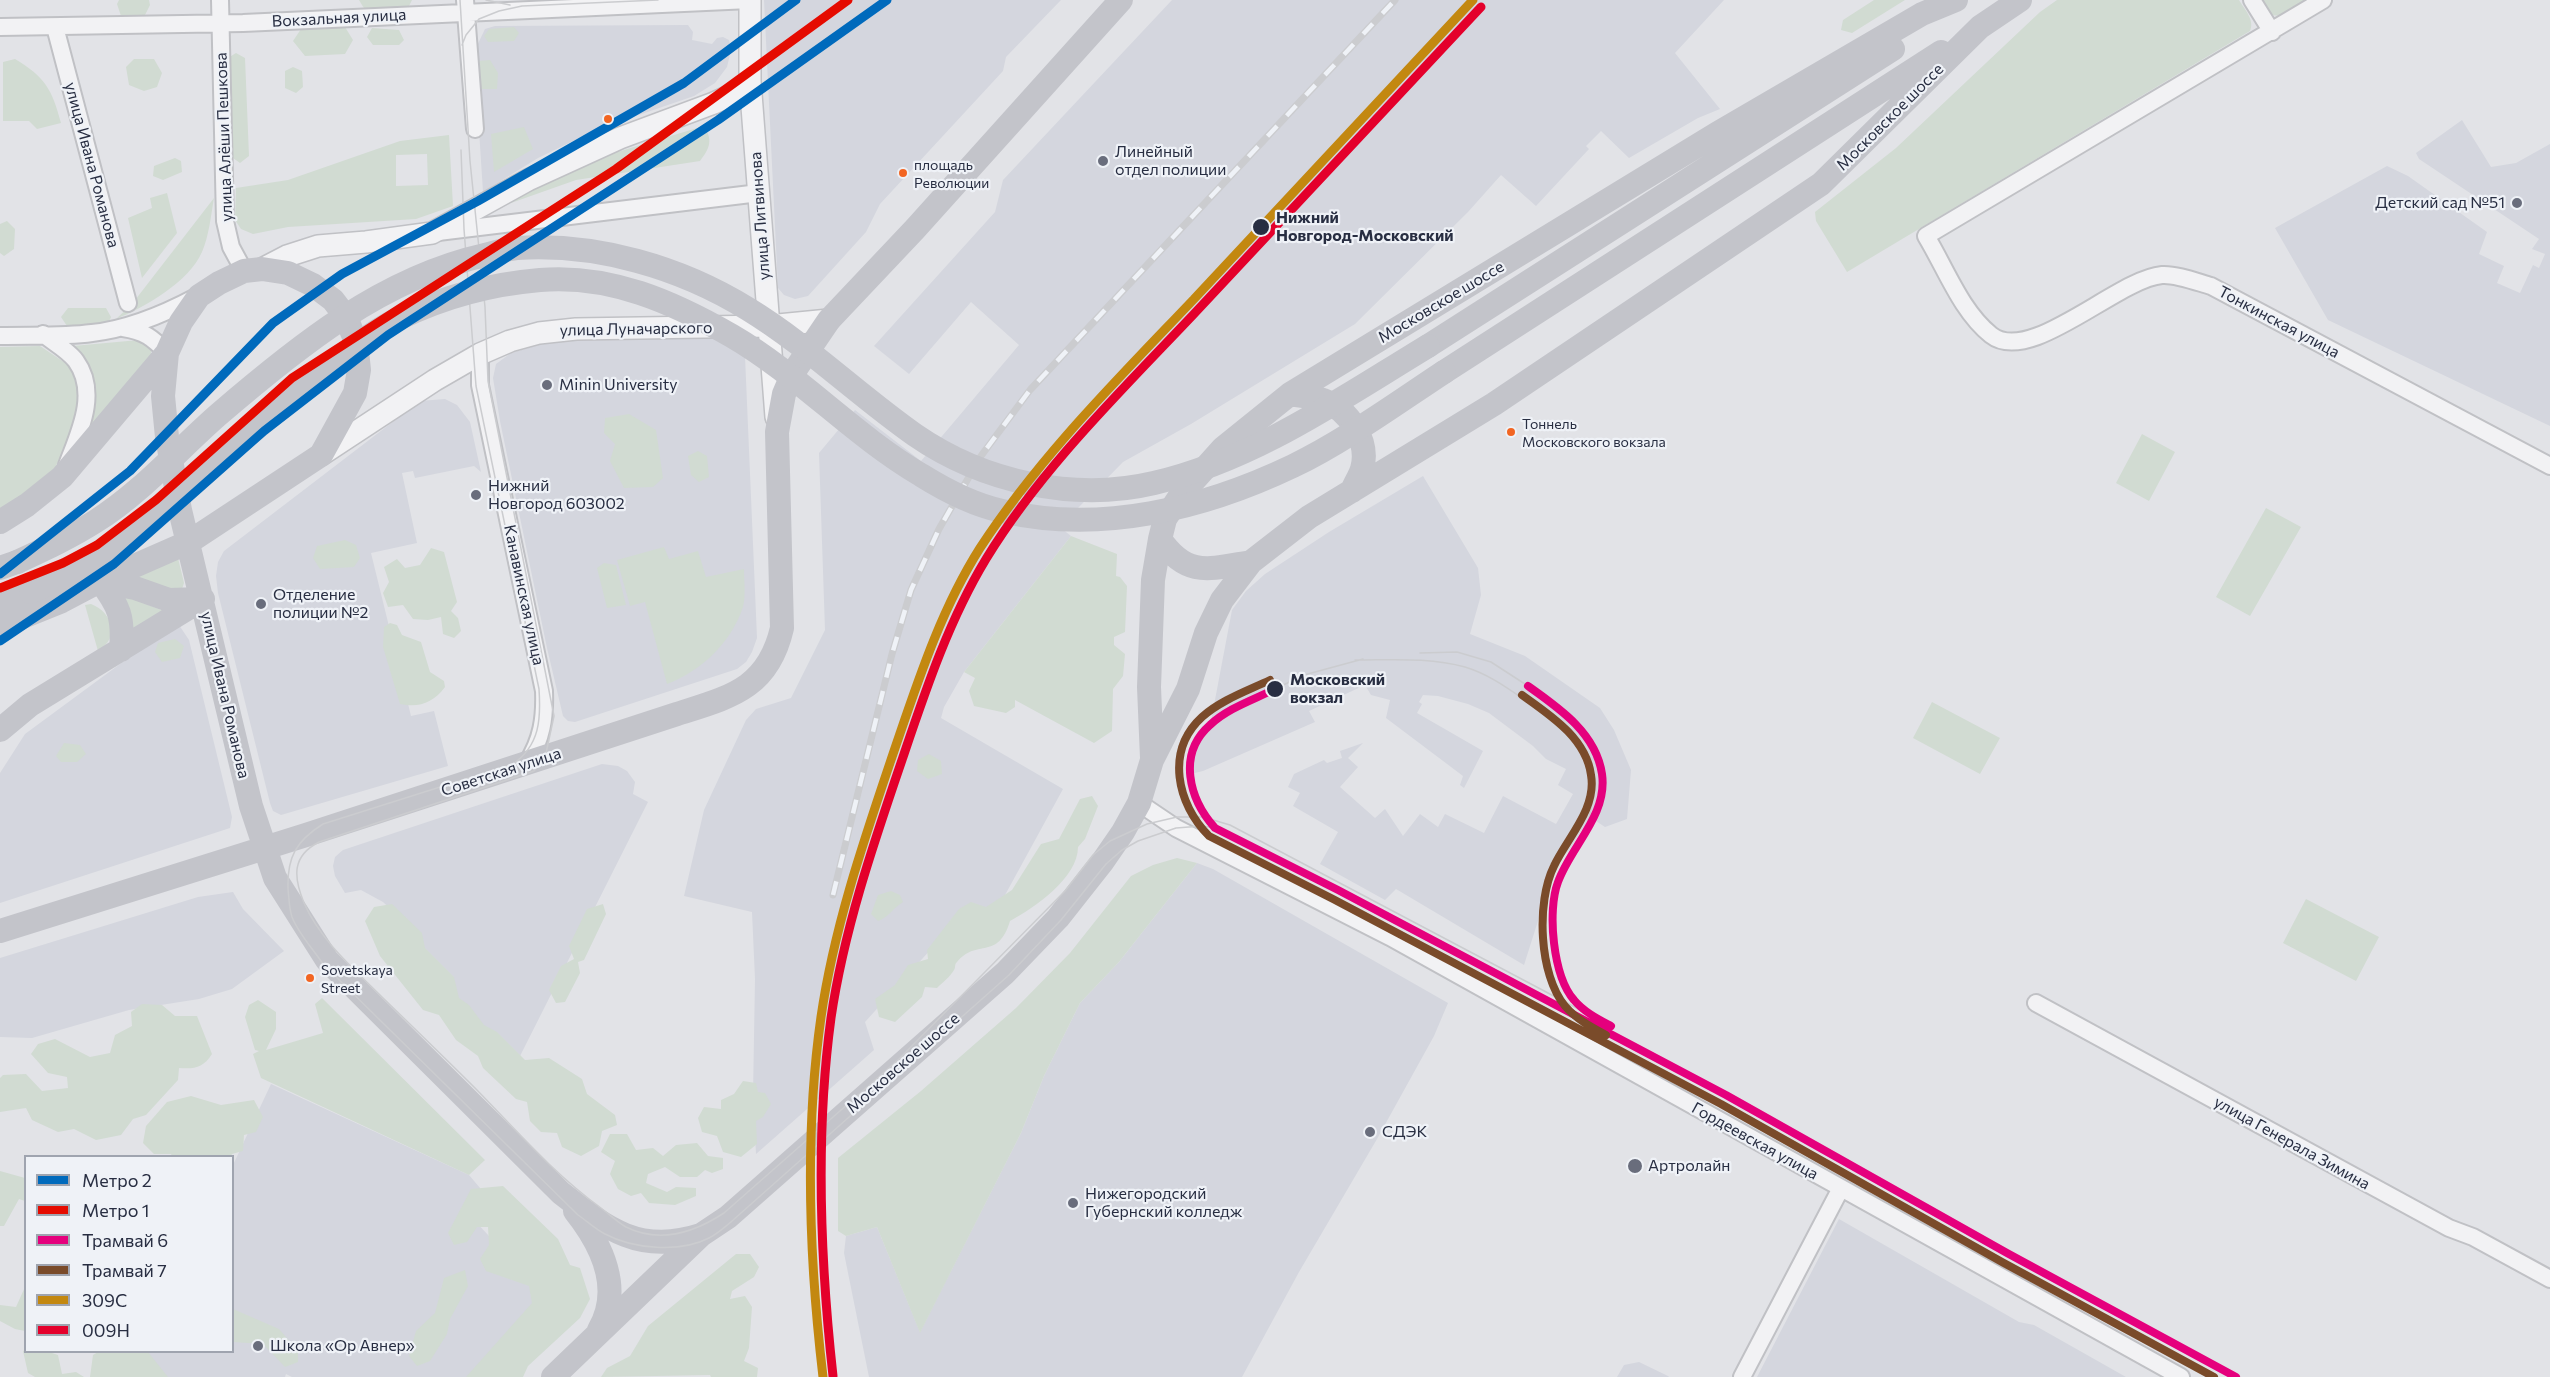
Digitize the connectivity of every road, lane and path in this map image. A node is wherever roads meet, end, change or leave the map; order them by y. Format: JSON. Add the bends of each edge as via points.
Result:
{"nodes":[{"id":1,"x":220,"y":0,"type":"edge"},
{"id":2,"x":750,"y":0,"type":"edge"},
{"id":3,"x":1121,"y":0,"type":"edge"},
{"id":4,"x":1958,"y":0,"type":"edge"},
{"id":5,"x":2020,"y":0,"type":"edge"},
{"id":6,"x":2252,"y":0,"type":"edge"},
{"id":7,"x":2324,"y":0,"type":"edge"},
{"id":8,"x":465,"y":6,"type":"edge"},
{"id":9,"x":220,"y":24,"type":"junction"},
{"id":10,"x":0,"y":27,"type":"edge"},
{"id":11,"x":55,"y":27,"type":"junction"},
{"id":12,"x":1980,"y":27,"type":"junction"},
{"id":13,"x":2272,"y":32,"type":"junction"},
{"id":14,"x":750,"y":81,"type":"junction"},
{"id":15,"x":475,"y":129,"type":"dead end"},
{"id":16,"x":759,"y":193,"type":"junction"},
{"id":17,"x":432,"y":233,"type":"junction"},
{"id":18,"x":253,"y":270,"type":"junction"},
{"id":19,"x":198,"y":296,"type":"junction"},
{"id":20,"x":128,"y":303,"type":"dead end"},
{"id":21,"x":830,"y":320,"type":"junction"},
{"id":22,"x":768,"y":326,"type":"junction"},
{"id":23,"x":119,"y":328,"type":"junction"},
{"id":24,"x":43,"y":334,"type":"junction"},
{"id":25,"x":0,"y":336,"type":"edge"},
{"id":26,"x":167,"y":353,"type":"junction"},
{"id":27,"x":480,"y":354,"type":"junction"},
{"id":28,"x":1290,"y":394,"type":"junction"},
{"id":29,"x":777,"y":432,"type":"junction"},
{"id":30,"x":321,"y":454,"type":"junction"},
{"id":31,"x":2550,"y":466,"type":"edge"},
{"id":32,"x":62,"y":477,"type":"junction"},
{"id":33,"x":1352,"y":490,"type":"junction"},
{"id":34,"x":0,"y":522,"type":"edge"},
{"id":35,"x":1160,"y":539,"type":"junction"},
{"id":36,"x":189,"y":542,"type":"junction"},
{"id":37,"x":1251,"y":562,"type":"junction"},
{"id":38,"x":9,"y":565,"type":"edge"},
{"id":39,"x":100,"y":581,"type":"junction"},
{"id":40,"x":203,"y":599,"type":"junction"},
{"id":41,"x":0,"y":603,"type":"edge"},
{"id":42,"x":0,"y":626,"type":"edge"},
{"id":43,"x":121,"y":650,"type":"junction"},
{"id":44,"x":0,"y":730,"type":"edge"},
{"id":45,"x":1152,"y":760,"type":"junction"},
{"id":46,"x":527,"y":763,"type":"junction"},
{"id":47,"x":1139,"y":802,"type":"junction"},
{"id":48,"x":264,"y":848,"type":"junction"},
{"id":49,"x":0,"y":931,"type":"edge"},
{"id":50,"x":2036,"y":1003,"type":"dead end"},
{"id":51,"x":1841,"y":1188,"type":"junction"},
{"id":52,"x":561,"y":1193,"type":"junction"},
{"id":53,"x":701,"y":1235,"type":"junction"},
{"id":54,"x":2550,"y":1279,"type":"edge"},
{"id":55,"x":595,"y":1337,"type":"junction"},
{"id":56,"x":553,"y":1377,"type":"edge"},
{"id":57,"x":1742,"y":1377,"type":"edge"},
{"id":58,"x":2181,"y":1377,"type":"edge"}],
"edges":[{"from":1,"to":9,"type":"street","name":"улица Алёши Пешкова"},
{"from":2,"to":8,"type":"street","name":"Вокзальная улица"},
{"from":2,"to":14,"type":"street","name":"улица Литвинова"},
{"from":3,"to":21,"type":"main road"},
{"from":4,"to":28,"type":"main road","name":"Московское шоссе","via":[[1922,14],[1718,133]]},
{"from":4,"to":38,"type":"main road","bridge":true,"via":[[1932,24],[1285,433],[1154,483],[1079,489],[996,476],[918,437],[747,308],[678,273],[612,254],[568,248],[513,248],[460,260],[368,301],[312,339],[217,416],[128,498],[62,542]]},
{"from":5,"to":12,"type":"main road","name":"Московское шоссе"},
{"from":6,"to":13,"type":"street"},
{"from":7,"to":13,"type":"street"},
{"from":8,"to":9,"type":"street","name":"Вокзальная улица"},
{"from":8,"to":15,"type":"street"},
{"from":9,"to":11,"type":"street","name":"Вокзальная улица"},
{"from":9,"to":18,"type":"street","name":"улица Алёши Пешкова","via":[[225,221],[231,247]]},
{"from":10,"to":11,"type":"street","name":"Вокзальная улица"},
{"from":11,"to":20,"type":"street","name":"улица Ивана Романова"},
{"from":12,"to":33,"type":"main road","name":"Московское шоссе","via":[[1821,184],[1494,404]]},
{"from":12,"to":41,"type":"main road","bridge":true,"via":[[1295,465],[1252,483],[1163,510],[1077,521],[999,511],[921,475],[757,350],[710,323],[640,291],[598,282],[544,279],[438,302],[397,319],[346,354],[143,526],[75,571]]},
{"from":13,"to":31,"type":"street","name":"Тонкинская улица","via":[[1926,236],[1972,317],[1994,337],[2015,343],[2044,334],[2134,283],[2163,275],[2211,286]]},
{"from":14,"to":16,"type":"street","name":"улица Литвинова"},
{"from":14,"to":17,"type":"street","via":[[714,103],[620,138],[528,180]]},
{"from":16,"to":17,"type":"street"},
{"from":16,"to":22,"type":"street","name":"улица Литвинова"},
{"from":17,"to":18,"type":"street","via":[[318,246]]},
{"from":18,"to":19,"type":"main road"},
{"from":18,"to":30,"type":"main road","via":[[288,273],[313,285],[333,300],[346,317],[356,342],[359,370],[355,393]]},
{"from":19,"to":23,"type":"street","via":[[165,313]]},
{"from":19,"to":26,"type":"main road"},
{"from":21,"to":22,"type":"street","name":"улица Луначарского"},
{"from":21,"to":29,"type":"main road","via":[[793,373],[784,394]]},
{"from":22,"to":27,"type":"street","name":"улица Луначарского","via":[[576,328],[539,333]]},
{"from":22,"to":29,"type":"street","name":"улица Литвинова"},
{"from":23,"to":24,"type":"street"},
{"from":23,"to":26,"type":"street","via":[[139,330],[153,337]]},
{"from":24,"to":25,"type":"street"},
{"from":24,"to":32,"type":"street","via":[[76,359],[85,378],[83,420]]},
{"from":26,"to":32,"type":"main road"},
{"from":26,"to":36,"type":"main road","name":"улица Ивана Романова","via":[[163,396],[167,437]]},
{"from":27,"to":30,"type":"street","name":"улица Луначарского"},
{"from":27,"to":46,"type":"street","name":"Канавинская улица","via":[[480,385],[544,691],[543,727]]},
{"from":28,"to":33,"type":"main road","via":[[1323,400],[1340,409],[1352,423],[1363,444],[1363,467]]},
{"from":28,"to":35,"type":"main road","name":"Московское шоссе","via":[[1228,443],[1199,472],[1165,519]]},
{"from":29,"to":46,"type":"main road","name":"Советская улица","via":[[782,628],[777,650],[766,667],[752,682],[717,701]]},
{"from":30,"to":36,"type":"main road"},
{"from":32,"to":34,"type":"main road"},
{"from":33,"to":37,"type":"main road","name":"Московское шоссе"},
{"from":35,"to":37,"type":"main road","via":[[1171,555],[1187,565],[1209,569]]},
{"from":35,"to":45,"type":"main road","name":"Московское шоссе","via":[[1153,580],[1149,687]]},
{"from":36,"to":39,"type":"main road"},
{"from":36,"to":40,"type":"main road","name":"улица Ивана Романова"},
{"from":37,"to":45,"type":"main road","name":"Московское шоссе","via":[[1222,600],[1206,633],[1188,689]]},
{"from":39,"to":40,"type":"main road","via":[[169,600]]},
{"from":39,"to":42,"type":"main road"},
{"from":39,"to":43,"type":"main road","via":[[121,616]]},
{"from":40,"to":43,"type":"main road"},
{"from":40,"to":48,"type":"main road","name":"улица Ивана Романова"},
{"from":43,"to":44,"type":"main road","via":[[30,705]]},
{"from":45,"to":47,"type":"main road","name":"Московское шоссе"},
{"from":46,"to":48,"type":"main road","name":"Советская улица"},
{"from":47,"to":51,"type":"street","name":"Гордеевская улица","via":[[1176,828],[1390,937]]},
{"from":47,"to":53,"type":"main road","name":"Московское шоссе","via":[[1103,861],[1058,918],[1005,973],[728,1217]]},
{"from":48,"to":49,"type":"main road","name":"Советская улица"},
{"from":48,"to":52,"type":"main road","name":"улица Ивана Романова","via":[[275,878],[327,960]]},
{"from":50,"to":54,"type":"street","name":"улица Генерала Зимина","via":[[2442,1225],[2473,1237]]},
{"from":51,"to":57,"type":"street"},
{"from":51,"to":58,"type":"street","name":"Гордеевская улица"},
{"from":52,"to":53,"type":"main road","via":[[622,1236],[663,1243]]},
{"from":52,"to":55,"type":"main road","via":[[597,1246],[610,1280],[609,1308]]},
{"from":53,"to":55,"type":"main road","name":"Московское шоссе"},
{"from":55,"to":56,"type":"main road","name":"Московское шоссе"}]}
